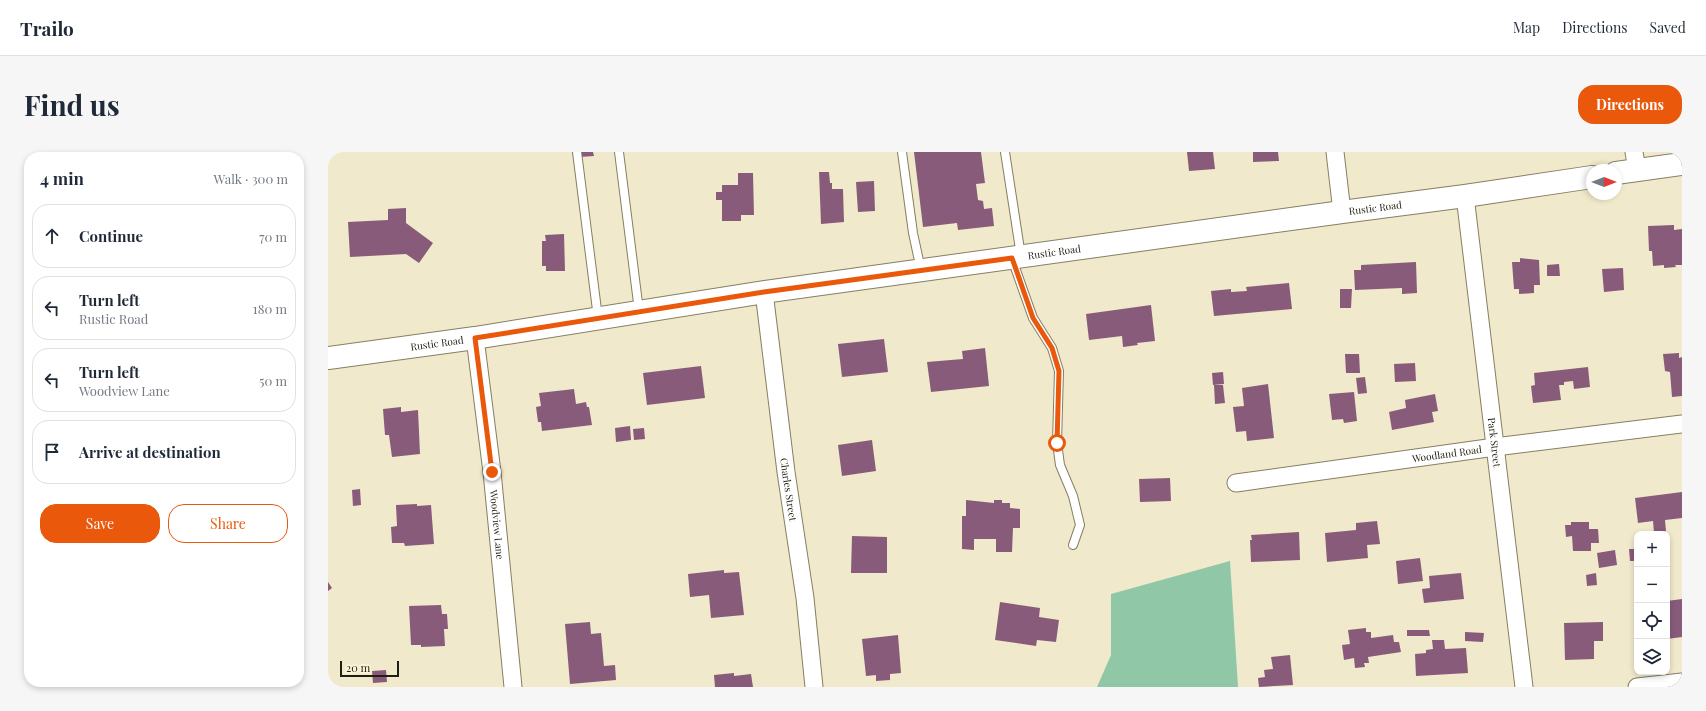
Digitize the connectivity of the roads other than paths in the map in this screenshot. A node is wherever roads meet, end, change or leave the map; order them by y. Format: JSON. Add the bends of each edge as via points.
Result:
{"nodes":[{"id":1,"x":577,"y":152,"type":"edge"},
{"id":2,"x":619,"y":152,"type":"edge"},
{"id":3,"x":902,"y":152,"type":"edge"},
{"id":4,"x":1005,"y":152,"type":"edge"},
{"id":5,"x":1335,"y":152,"type":"edge"},
{"id":6,"x":1682,"y":164,"type":"edge"},
{"id":7,"x":1629,"y":165,"type":"edge"},
{"id":8,"x":1586,"y":178,"type":"edge"},
{"id":9,"x":1466,"y":196,"type":"junction"},
{"id":10,"x":1342,"y":212,"type":"junction"},
{"id":11,"x":1016,"y":257,"type":"junction"},
{"id":12,"x":921,"y":270,"type":"junction"},
{"id":13,"x":764,"y":292,"type":"junction"},
{"id":14,"x":639,"y":312,"type":"junction"},
{"id":15,"x":598,"y":318,"type":"junction"},
{"id":16,"x":475,"y":338,"type":"junction"},
{"id":17,"x":328,"y":358,"type":"edge"},
{"id":18,"x":1682,"y":424,"type":"edge"},
{"id":19,"x":1495,"y":447,"type":"junction"},
{"id":20,"x":1236,"y":483,"type":"dead end"},
{"id":21,"x":1074,"y":545,"type":"dead end"},
{"id":22,"x":1682,"y":682,"type":"edge"},
{"id":23,"x":513,"y":687,"type":"edge"},
{"id":24,"x":814,"y":687,"type":"edge"},
{"id":25,"x":1524,"y":687,"type":"edge"},
{"id":26,"x":1637,"y":687,"type":"edge"}],
"edges":[{"from":1,"to":15,"type":"lane"},
{"from":2,"to":14,"type":"lane"},
{"from":3,"to":12,"type":"lane","via":[[913,233]]},
{"from":4,"to":11,"type":"lane"},
{"from":5,"to":10,"type":"street"},
{"from":6,"to":7,"type":"street"},
{"from":8,"to":9,"type":"street","name":"Rustic Road"},
{"from":9,"to":10,"type":"street","name":"Rustic Road"},
{"from":9,"to":19,"type":"street","name":"Park Street"},
{"from":10,"to":11,"type":"street","name":"Rustic Road"},
{"from":11,"to":12,"type":"street","name":"Rustic Road"},
{"from":11,"to":21,"type":"lane","via":[[1033,318],[1052,348],[1059,371],[1057,443],[1060,465],[1074,496],[1080,525]]},
{"from":12,"to":13,"type":"street","name":"Rustic Road"},
{"from":13,"to":14,"type":"street","name":"Rustic Road"},
{"from":13,"to":24,"type":"street","name":"Charles Street","via":[[786,472],[805,598]]},
{"from":14,"to":15,"type":"street","name":"Rustic Road"},
{"from":15,"to":16,"type":"street","name":"Rustic Road"},
{"from":16,"to":17,"type":"street","name":"Rustic Road"},
{"from":16,"to":23,"type":"street","name":"Woodview Lane","via":[[492,472]]},
{"from":18,"to":19,"type":"street","name":"Woodland Road"},
{"from":19,"to":20,"type":"street","name":"Woodland Road"},
{"from":19,"to":25,"type":"street","name":"Park Street"},
{"from":22,"to":26,"type":"street"}]}
